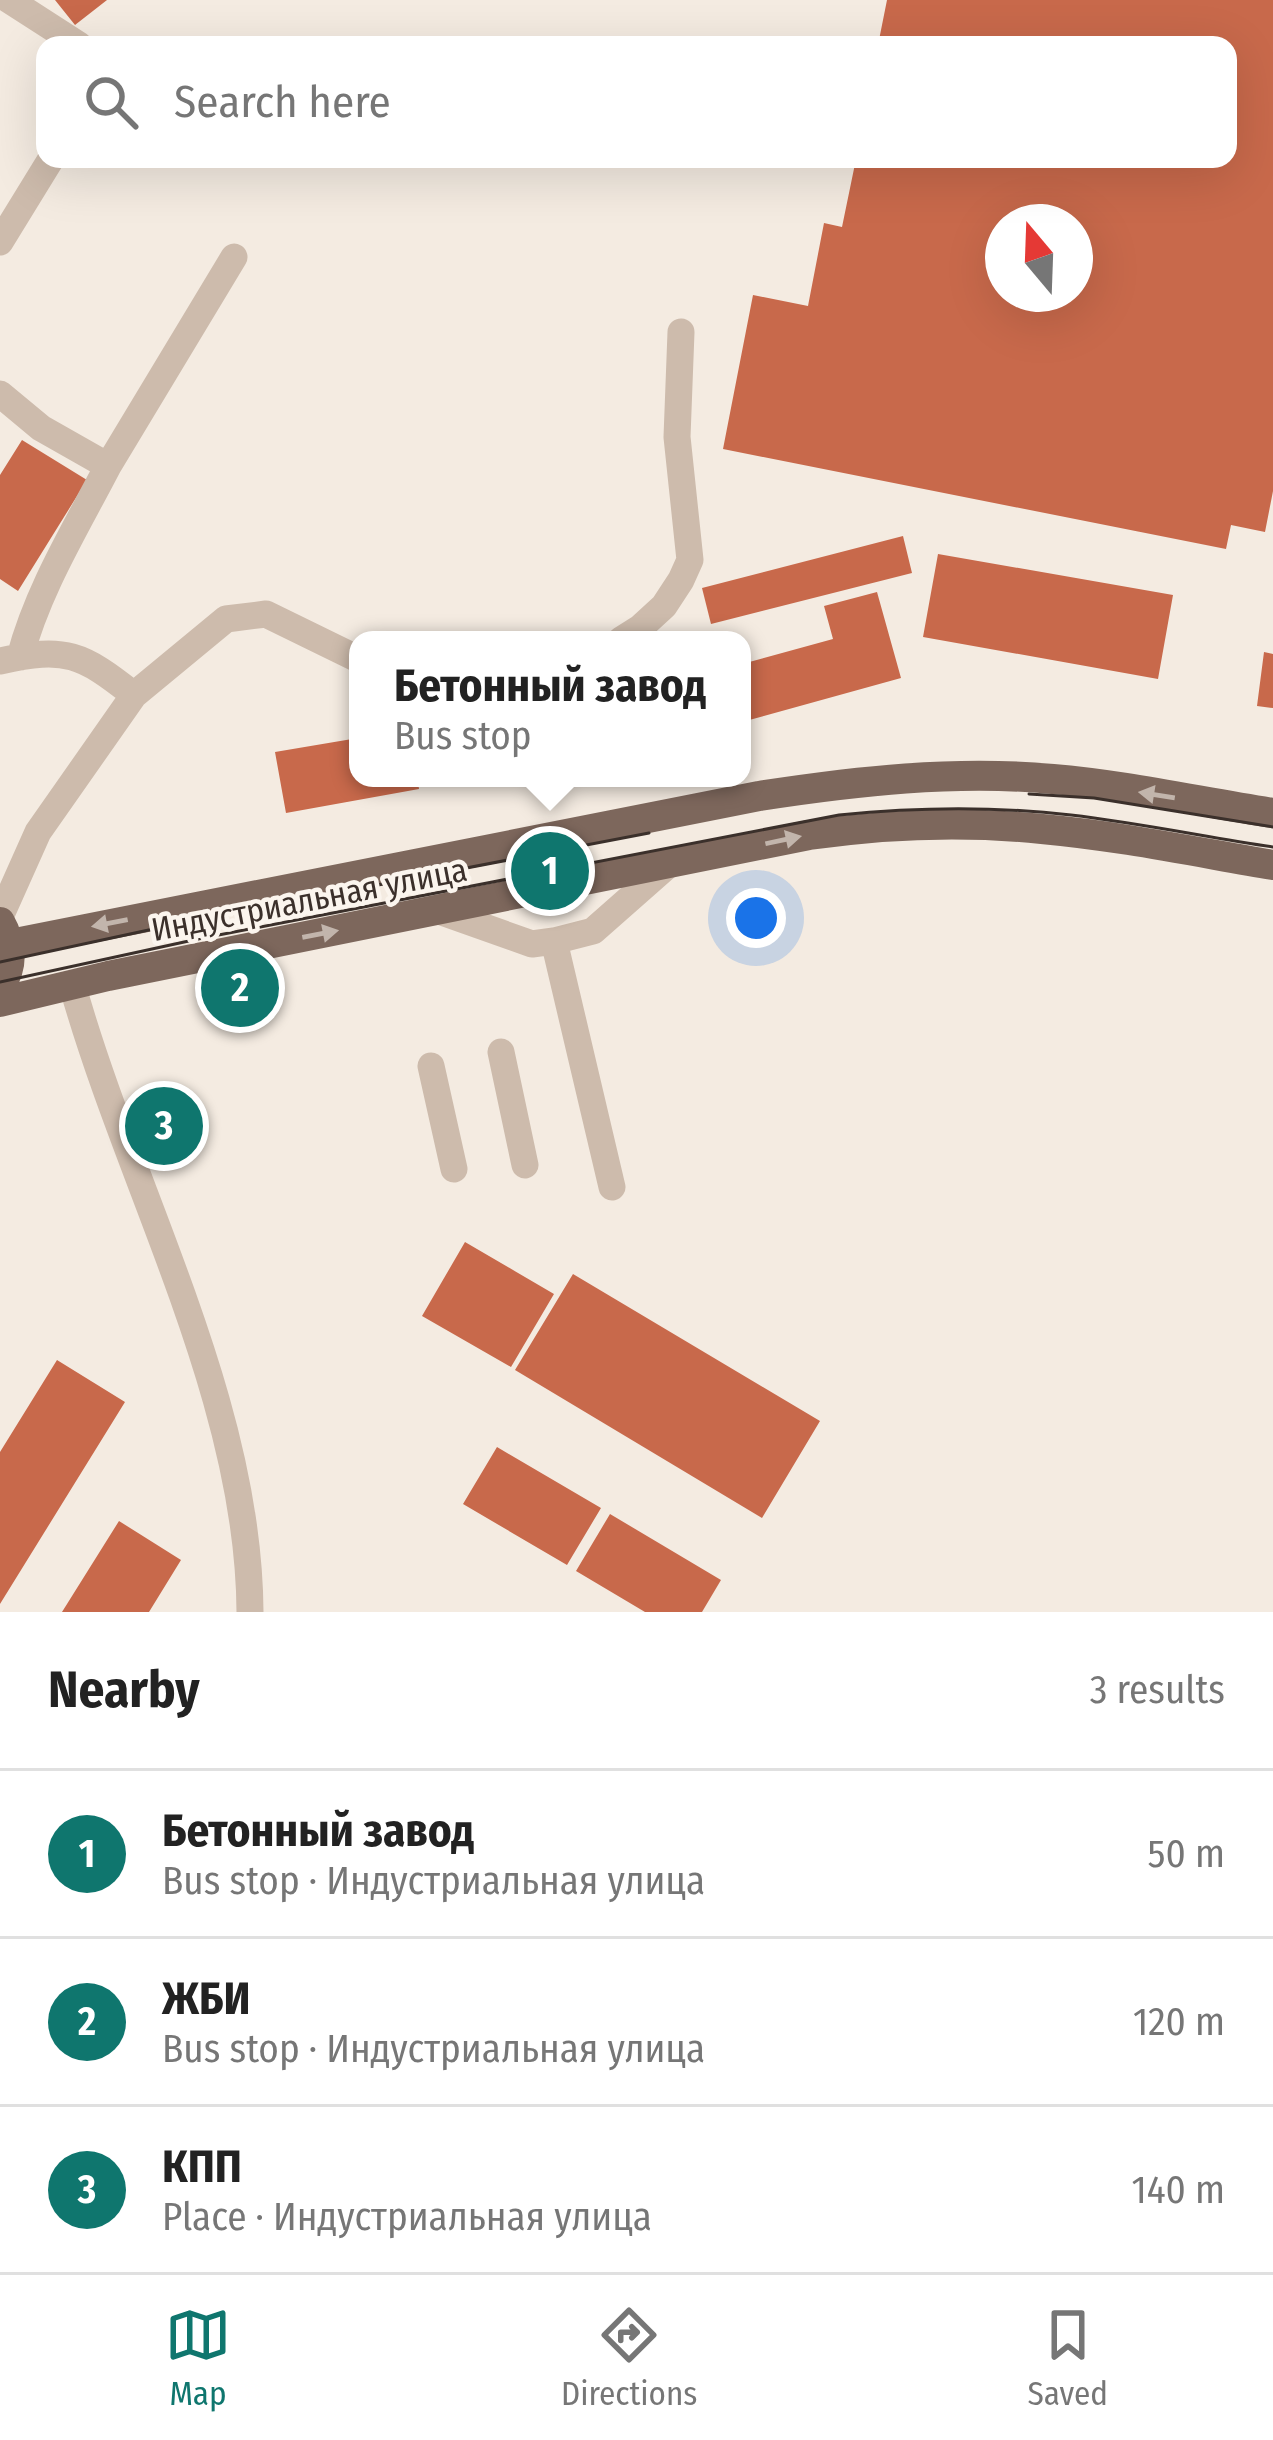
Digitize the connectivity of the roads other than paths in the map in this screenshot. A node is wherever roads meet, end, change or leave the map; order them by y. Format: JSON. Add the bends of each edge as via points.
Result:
{"nodes":[{"id":1,"x":9,"y":0,"type":"edge"},
{"id":2,"x":65,"y":36,"type":"edge"},
{"id":3,"x":45,"y":168,"type":"edge"},
{"id":4,"x":0,"y":242,"type":"edge"},
{"id":5,"x":234,"y":257,"type":"dead end"},
{"id":6,"x":681,"y":332,"type":"dead end"},
{"id":7,"x":0,"y":394,"type":"edge"},
{"id":8,"x":108,"y":466,"type":"junction"},
{"id":9,"x":635,"y":631,"type":"edge"},
{"id":10,"x":349,"y":655,"type":"edge"},
{"id":11,"x":10,"y":659,"type":"edge"},
{"id":12,"x":134,"y":695,"type":"junction"},
{"id":13,"x":1273,"y":813,"type":"edge"},
{"id":14,"x":669,"y":864,"type":"junction"},
{"id":15,"x":1273,"y":865,"type":"edge"},
{"id":16,"x":439,"y":911,"type":"junction"},
{"id":17,"x":2,"y":933,"type":"edge"},
{"id":18,"x":554,"y":940,"type":"junction"},
{"id":19,"x":72,"y":985,"type":"junction"},
{"id":20,"x":0,"y":986,"type":"edge"},
{"id":21,"x":0,"y":1002,"type":"edge"},
{"id":22,"x":501,"y":1052,"type":"dead end"},
{"id":23,"x":431,"y":1066,"type":"dead end"},
{"id":24,"x":526,"y":1166,"type":"dead end"},
{"id":25,"x":454,"y":1169,"type":"dead end"},
{"id":26,"x":612,"y":1187,"type":"dead end"},
{"id":27,"x":250,"y":1612,"type":"edge"}],
"edges":[{"from":1,"to":2,"type":"lane"},
{"from":3,"to":4,"type":"lane"},
{"from":5,"to":8,"type":"lane"},
{"from":6,"to":9,"type":"lane","via":[[676,436],[690,560],[664,606]]},
{"from":7,"to":8,"type":"lane"},
{"from":8,"to":11,"type":"lane"},
{"from":10,"to":12,"type":"lane","via":[[266,614],[226,619]]},
{"from":11,"to":12,"type":"lane","via":[[70,655]]},
{"from":12,"to":17,"type":"lane","via":[[38,832]]},
{"from":13,"to":17,"type":"main road","name":"Индустриальная улица","one_way":true,"via":[[1057,779],[859,781]]},
{"from":14,"to":15,"type":"main road","name":"Индустриальная улица","one_way":true,"via":[[809,835],[920,825],[1036,828]]},
{"from":14,"to":16,"type":"main road","name":"Индустриальная улица"},
{"from":14,"to":18,"type":"lane","via":[[593,931]]},
{"from":16,"to":18,"type":"lane","via":[[532,944]]},
{"from":19,"to":16,"type":"main road","name":"Индустриальная улица","one_way":true},
{"from":17,"to":20,"type":"main road","via":[[9,969]]},
{"from":18,"to":26,"type":"lane"},
{"from":19,"to":21,"type":"main road","name":"Индустриальная улица"},
{"from":19,"to":27,"type":"lane","via":[[205,1365],[240,1510]]},
{"from":22,"to":24,"type":"lane"},
{"from":23,"to":25,"type":"lane"}]}
